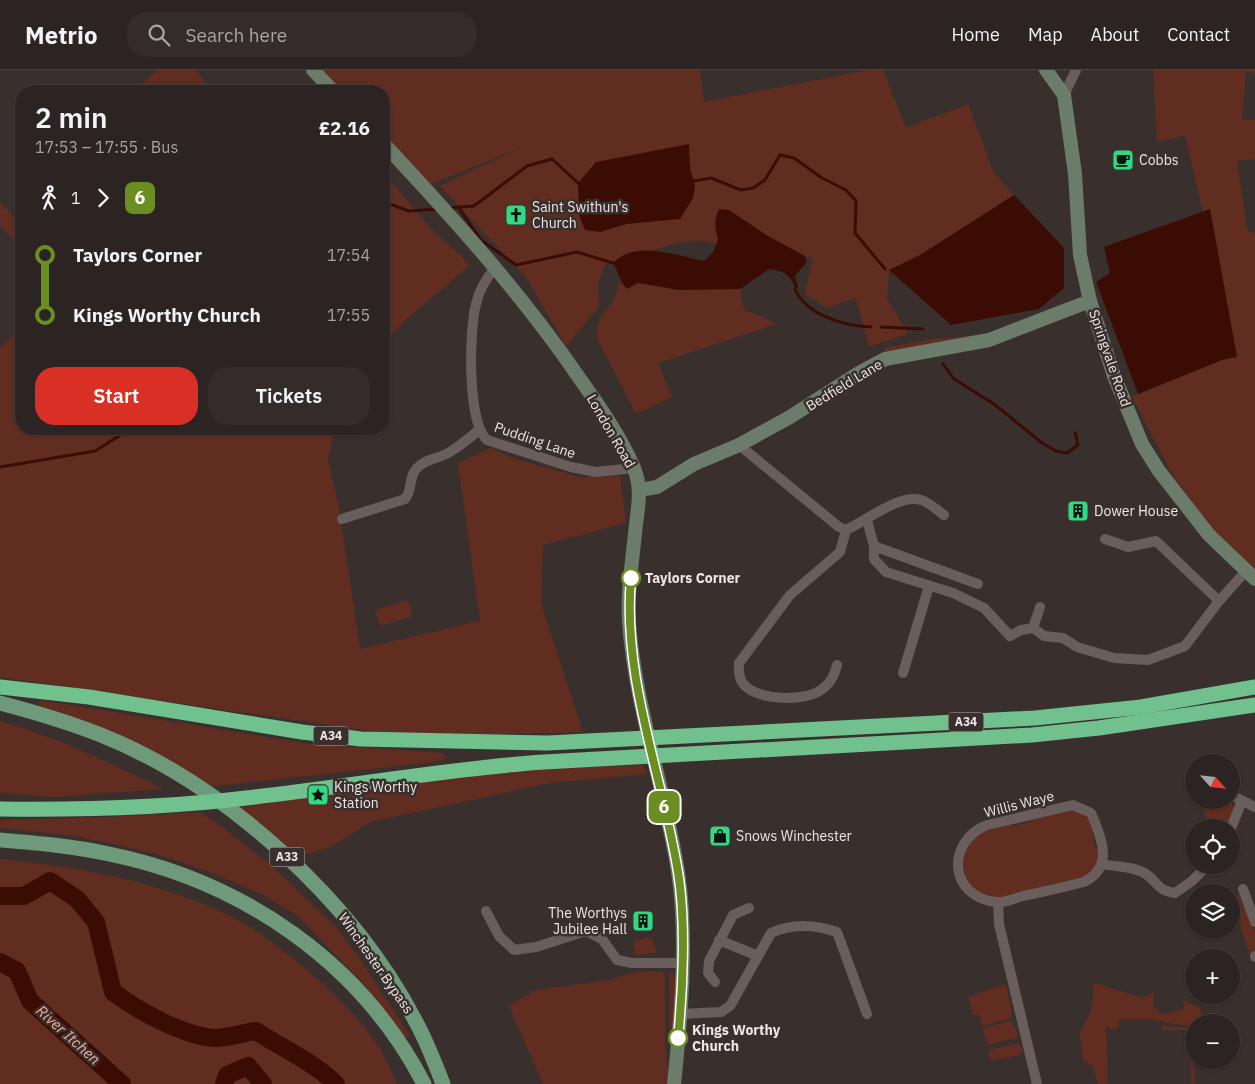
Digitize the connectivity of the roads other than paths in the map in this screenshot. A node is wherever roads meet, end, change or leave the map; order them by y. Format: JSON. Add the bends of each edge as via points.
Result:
{"nodes":[{"id":1,"x":313,"y":70,"type":"edge"},
{"id":2,"x":1046,"y":70,"type":"edge"},
{"id":3,"x":1076,"y":70,"type":"edge"},
{"id":4,"x":327,"y":85,"type":"edge"},
{"id":5,"x":1064,"y":95,"type":"junction"},
{"id":6,"x":390,"y":151,"type":"edge"},
{"id":7,"x":496,"y":267,"type":"junction"},
{"id":8,"x":1090,"y":301,"type":"junction"},
{"id":9,"x":479,"y":430,"type":"junction"},
{"id":10,"x":739,"y":445,"type":"junction"},
{"id":11,"x":634,"y":468,"type":"junction"},
{"id":12,"x":639,"y":490,"type":"junction"},
{"id":13,"x":944,"y":515,"type":"dead end"},
{"id":14,"x":342,"y":519,"type":"dead end"},
{"id":15,"x":867,"y":520,"type":"junction"},
{"id":16,"x":846,"y":530,"type":"junction"},
{"id":17,"x":1105,"y":539,"type":"dead end"},
{"id":18,"x":874,"y":546,"type":"junction"},
{"id":19,"x":1250,"y":575,"type":"edge"},
{"id":20,"x":978,"y":584,"type":"dead end"},
{"id":21,"x":929,"y":586,"type":"junction"},
{"id":22,"x":1219,"y":601,"type":"junction"},
{"id":23,"x":1040,"y":606,"type":"dead end"},
{"id":24,"x":1033,"y":628,"type":"junction"},
{"id":25,"x":837,"y":665,"type":"dead end"},
{"id":26,"x":903,"y":673,"type":"dead end"},
{"id":27,"x":0,"y":687,"type":"edge"},
{"id":28,"x":1255,"y":688,"type":"edge"},
{"id":29,"x":0,"y":703,"type":"edge"},
{"id":30,"x":1255,"y":705,"type":"edge"},
{"id":31,"x":1242,"y":801,"type":"joint"},
{"id":32,"x":1255,"y":807,"type":"edge"},
{"id":33,"x":0,"y":809,"type":"edge"},
{"id":34,"x":1235,"y":819,"type":"edge"},
{"id":35,"x":0,"y":840,"type":"edge"},
{"id":36,"x":1102,"y":864,"type":"junction"},
{"id":37,"x":1200,"y":874,"type":"edge"},
{"id":38,"x":1242,"y":890,"type":"dead end"},
{"id":39,"x":998,"y":902,"type":"junction"},
{"id":40,"x":749,"y":908,"type":"dead end"},
{"id":41,"x":486,"y":911,"type":"dead end"},
{"id":42,"x":1255,"y":922,"type":"edge"},
{"id":43,"x":719,"y":940,"type":"junction"},
{"id":44,"x":758,"y":956,"type":"junction"},
{"id":45,"x":681,"y":962,"type":"junction"},
{"id":46,"x":715,"y":982,"type":"dead end"},
{"id":47,"x":680,"y":1014,"type":"junction"},
{"id":48,"x":867,"y":1014,"type":"dead end"},
{"id":49,"x":424,"y":1084,"type":"edge"},
{"id":50,"x":443,"y":1084,"type":"edge"},
{"id":51,"x":674,"y":1084,"type":"edge"},
{"id":52,"x":1037,"y":1084,"type":"edge"}],
"edges":[{"from":1,"to":4,"type":"main road"},
{"from":2,"to":5,"type":"main road"},
{"from":3,"to":5,"type":"street"},
{"from":5,"to":8,"type":"main road","name":"Springvale Road","via":[[1075,174],[1078,237]]},
{"from":6,"to":7,"type":"main road","name":"London Road"},
{"from":7,"to":9,"type":"street","name":"Pudding Lane","via":[[476,304],[472,334],[473,397]]},
{"from":7,"to":11,"type":"main road","name":"London Road","via":[[602,411]]},
{"from":8,"to":10,"type":"main road","name":"Bedfield Lane","via":[[989,340],[885,359]]},
{"from":8,"to":19,"type":"main road","name":"Springvale Road","via":[[1114,376],[1142,444],[1209,535]]},
{"from":9,"to":11,"type":"street","name":"Pudding Lane","via":[[488,440],[570,467],[596,472]]},
{"from":9,"to":14,"type":"street","via":[[446,454],[417,467],[405,500]]},
{"from":10,"to":12,"type":"main road","name":"Bedfield Lane","via":[[694,464],[657,487]]},
{"from":10,"to":16,"type":"street"},
{"from":11,"to":12,"type":"main road","name":"London Road"},
{"from":12,"to":45,"type":"main road","name":"London Road","via":[[629,597],[632,658],[678,874],[682,905]]},
{"from":13,"to":15,"type":"street","via":[[921,500],[905,500],[892,504]]},
{"from":15,"to":16,"type":"street"},
{"from":15,"to":18,"type":"street"},
{"from":16,"to":25,"type":"street","via":[[840,552],[790,595],[739,663],[739,676],[751,690],[771,698],[802,697],[820,692],[827,686]]},
{"from":17,"to":22,"type":"street","via":[[1128,547],[1156,542]]},
{"from":18,"to":20,"type":"street"},
{"from":18,"to":21,"type":"street","via":[[874,558],[886,572]]},
{"from":19,"to":22,"type":"street"},
{"from":21,"to":24,"type":"street","via":[[984,608],[1010,636]]},
{"from":21,"to":26,"type":"street"},
{"from":22,"to":24,"type":"street","via":[[1185,646],[1148,660],[1114,658],[1077,647],[1063,638],[1044,636]]},
{"from":23,"to":24,"type":"street"},
{"from":27,"to":28,"type":"highway","number":"A34","via":[[88,697],[361,739],[548,743],[1035,718]]},
{"from":29,"to":50,"type":"main road","name":"Winchester Bypass","number":"A33","via":[[102,735],[167,768],[222,802],[288,858],[337,908],[383,969],[417,1022]]},
{"from":30,"to":33,"type":"highway","number":"A34","via":[[1032,735],[490,766],[246,798],[75,810]]},
{"from":31,"to":32,"type":"street"},
{"from":31,"to":34,"type":"street"},
{"from":35,"to":49,"type":"main road","name":"Winchester Bypass","via":[[86,850],[140,862],[196,880],[263,912],[329,961],[355,986],[384,1020],[412,1060]]},
{"from":36,"to":37,"type":"street","via":[[1139,870],[1159,888],[1175,892]]},
{"from":36,"to":39,"type":"street","via":[[1096,876],[1084,882]]},
{"from":36,"to":39,"type":"street","name":"Willis Waye","via":[[1100,832],[1091,814],[1080,807],[1060,807],[987,825],[967,838],[958,866],[961,880],[974,894]]},
{"from":38,"to":42,"type":"street"},
{"from":39,"to":52,"type":"street","via":[[999,924]]},
{"from":40,"to":43,"type":"street","via":[[732,915]]},
{"from":41,"to":45,"type":"street","via":[[499,936],[514,950],[586,931],[602,939],[617,960]]},
{"from":43,"to":44,"type":"street"},
{"from":43,"to":46,"type":"street","via":[[709,961],[708,973]]},
{"from":44,"to":47,"type":"street","via":[[730,1006],[721,1012]]},
{"from":44,"to":48,"type":"street","via":[[766,940],[780,928],[818,925],[836,932]]},
{"from":45,"to":47,"type":"main road","name":"London Road"},
{"from":47,"to":51,"type":"main road","name":"London Road"}]}
